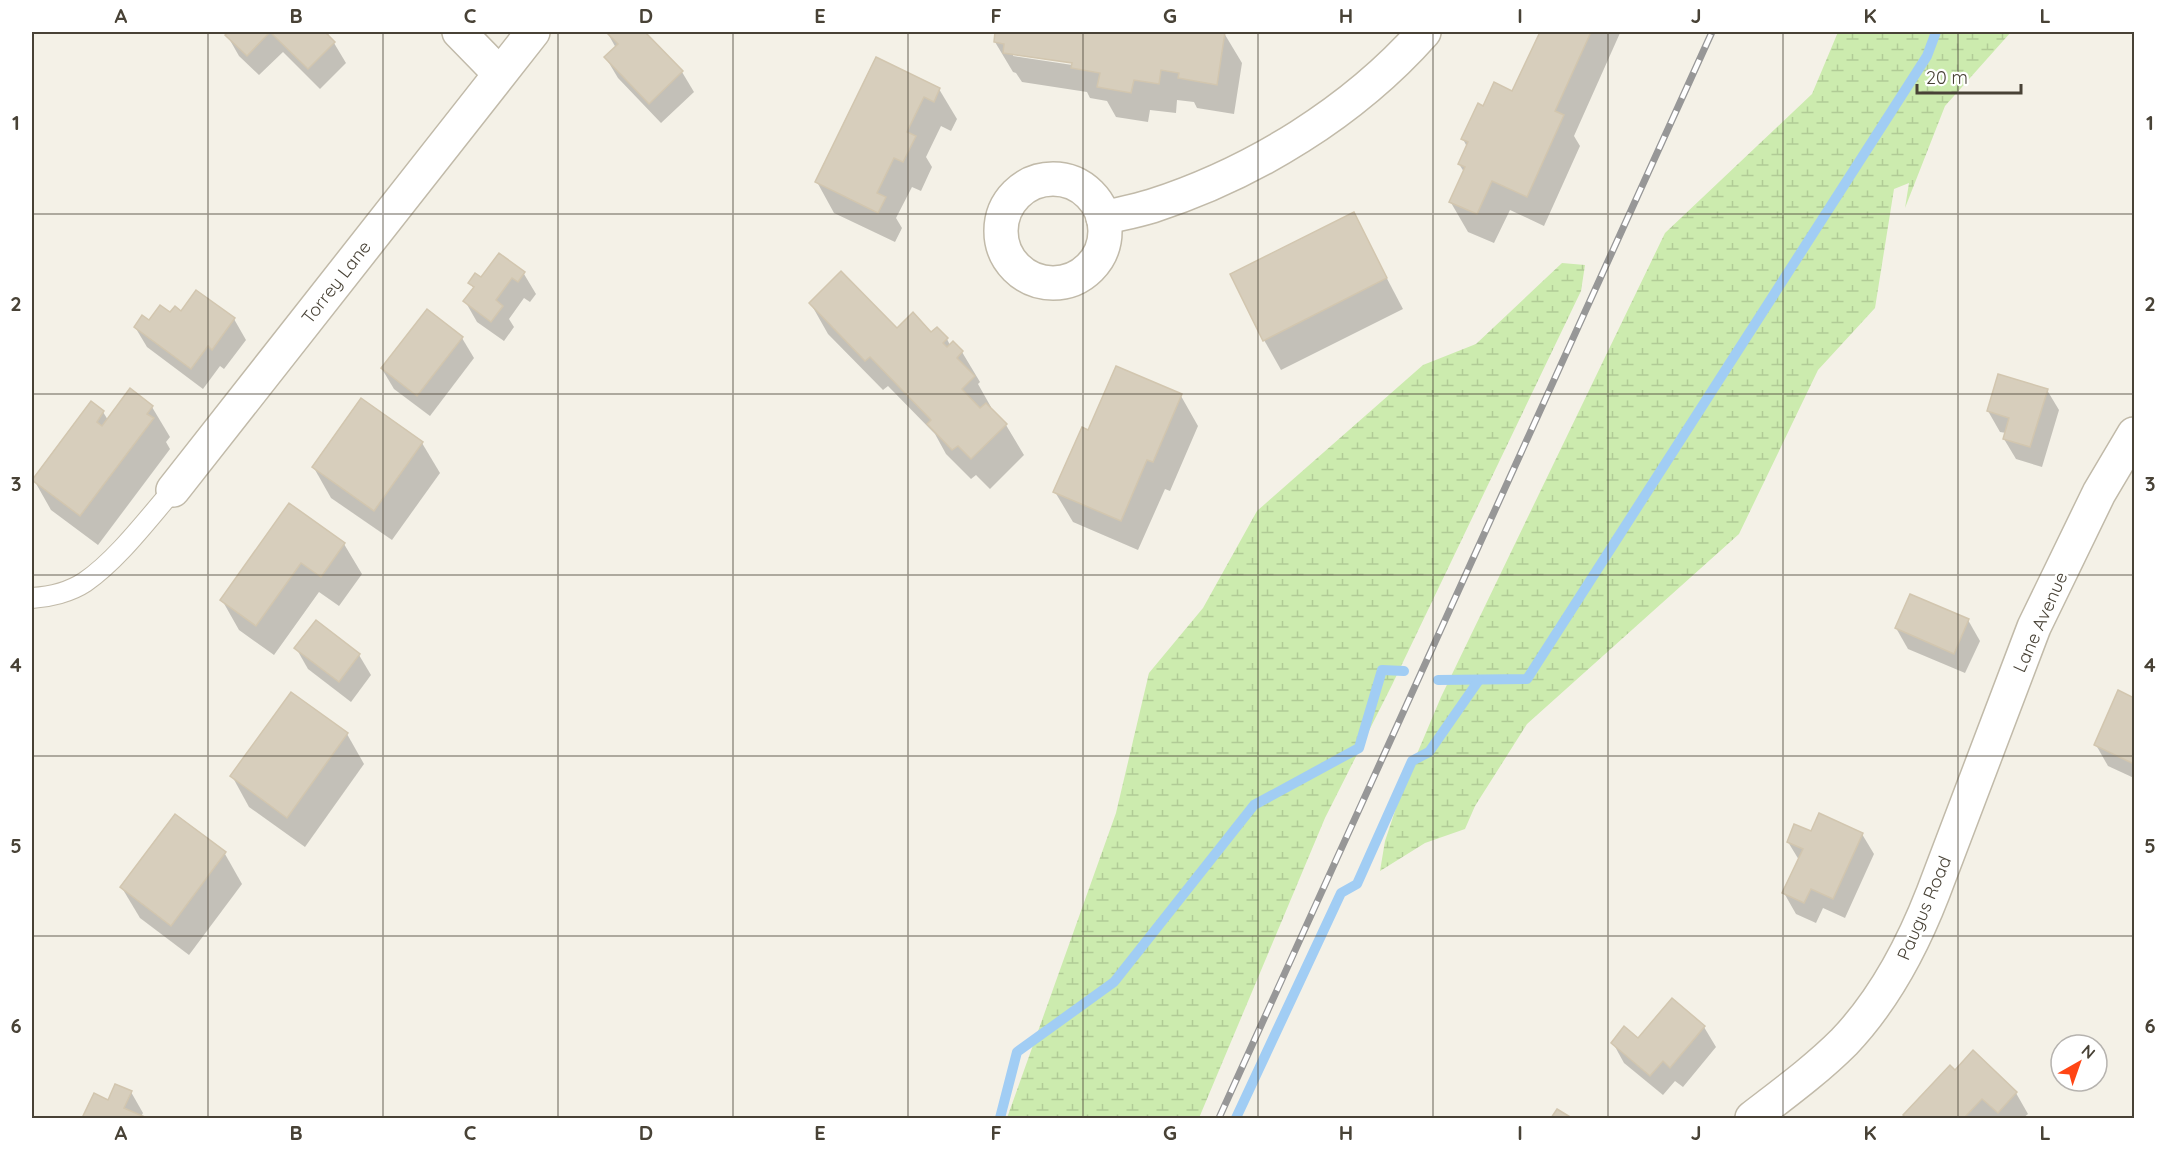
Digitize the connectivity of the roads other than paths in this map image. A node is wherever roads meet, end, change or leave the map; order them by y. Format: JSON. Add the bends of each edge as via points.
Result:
{"nodes":[{"id":1,"x":459,"y":32,"type":"edge"},
{"id":2,"x":533,"y":32,"type":"edge"},
{"id":3,"x":1424,"y":32,"type":"edge"},
{"id":4,"x":499,"y":73,"type":"junction"},
{"id":5,"x":1103,"y":218,"type":"dead end"},
{"id":6,"x":2134,"y":434,"type":"edge"},
{"id":7,"x":173,"y":490,"type":"joint"},
{"id":8,"x":32,"y":598,"type":"edge"},
{"id":9,"x":1961,"y":817,"type":"joint"},
{"id":10,"x":1752,"y":1119,"type":"edge"}],
"edges":[{"from":1,"to":4,"type":"street"},
{"from":2,"to":4,"type":"street","name":"Torrey Lane"},
{"from":3,"to":5,"type":"street","via":[[1379,77],[1291,142],[1199,189],[1151,207]]},
{"from":4,"to":7,"type":"street","name":"Torrey Lane"},
{"from":6,"to":9,"type":"street","name":"Lane Avenue","via":[[2099,493],[2034,627]]},
{"from":7,"to":8,"type":"lane","via":[[126,544],[84,583],[48,597]]},
{"from":9,"to":10,"type":"street","name":"Paugus Road","via":[[1919,929],[1884,992],[1843,1042]]}]}
